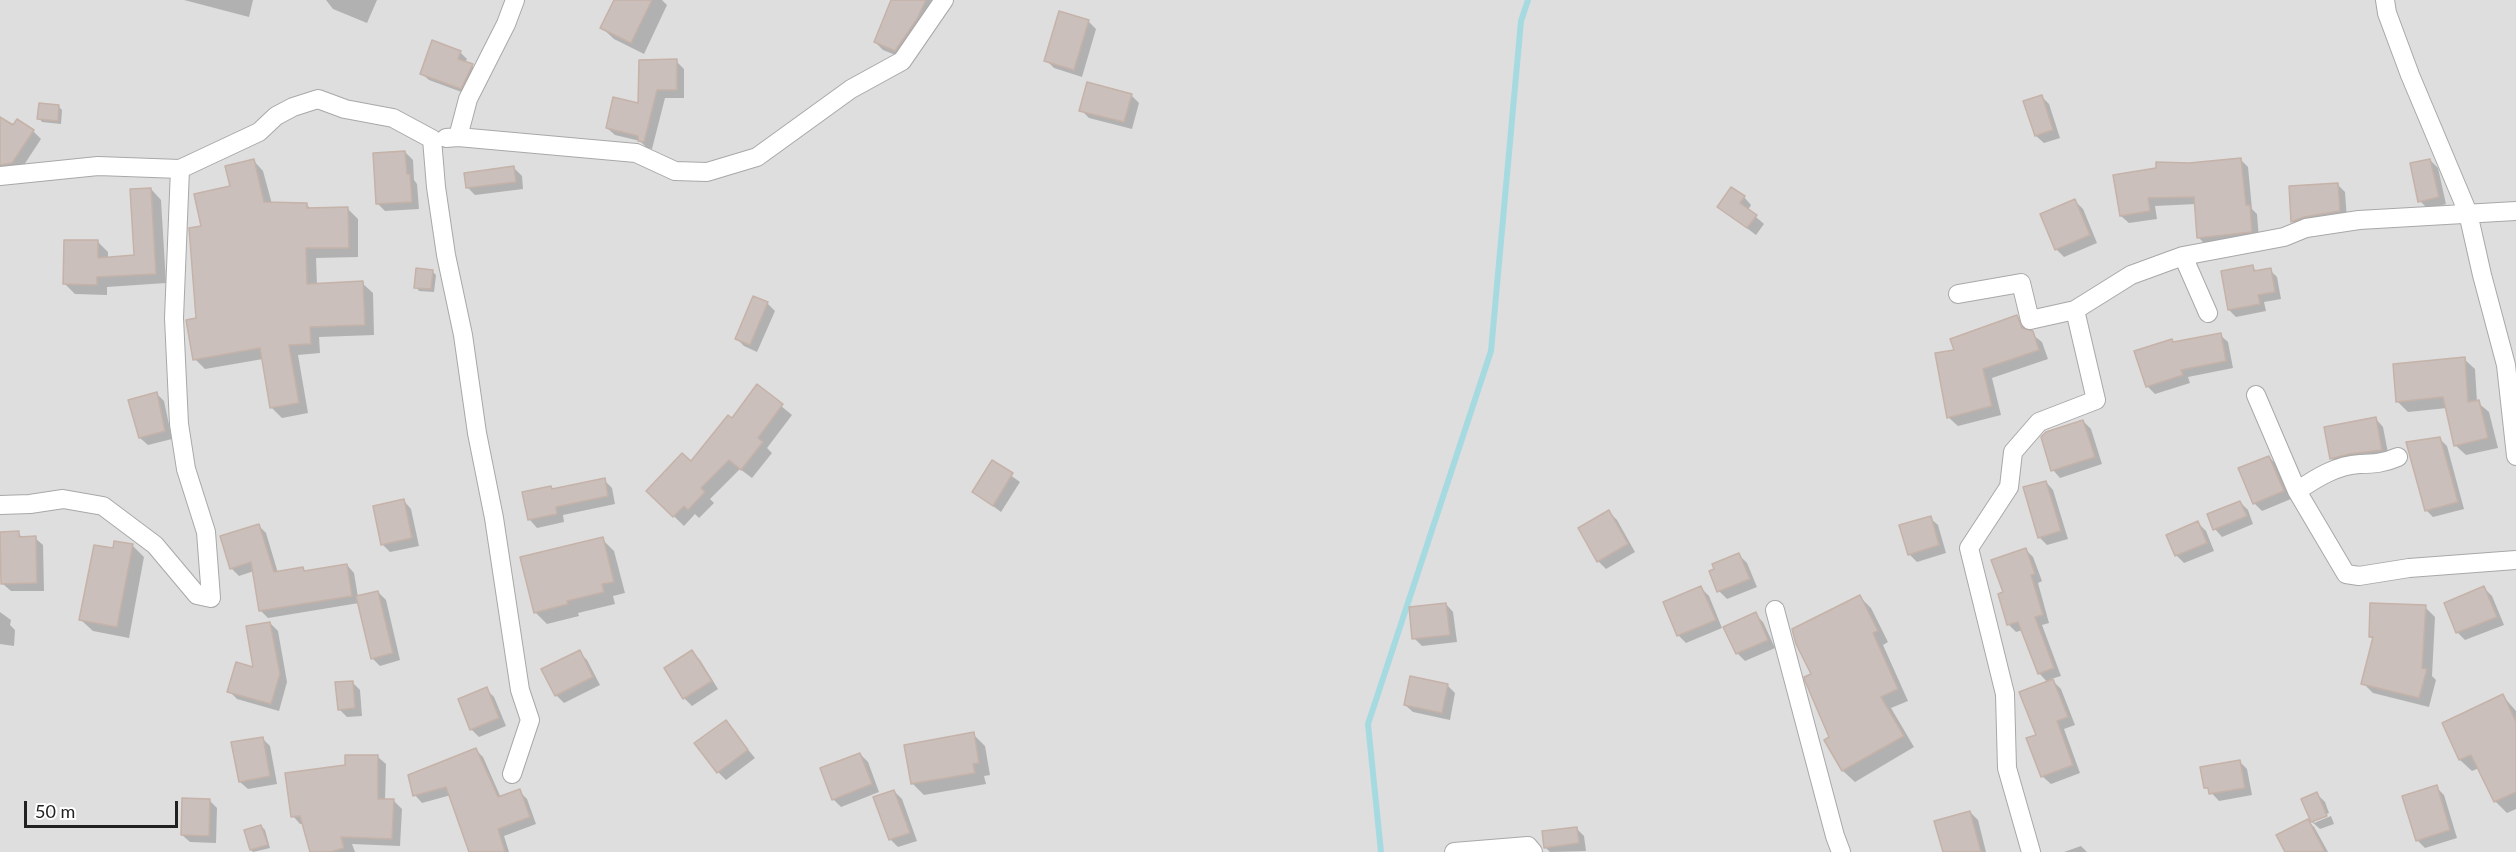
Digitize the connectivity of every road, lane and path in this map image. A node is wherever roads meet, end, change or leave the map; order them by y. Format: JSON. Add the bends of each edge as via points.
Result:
{"nodes":[{"id":1,"x":515,"y":0,"type":"edge"},
{"id":2,"x":944,"y":0,"type":"edge"},
{"id":3,"x":2385,"y":0,"type":"edge"},
{"id":4,"x":458,"y":137,"type":"junction"},
{"id":5,"x":432,"y":139,"type":"junction"},
{"id":6,"x":180,"y":169,"type":"junction"},
{"id":7,"x":0,"y":176,"type":"edge"},
{"id":8,"x":2516,"y":211,"type":"edge"},
{"id":9,"x":2468,"y":213,"type":"junction"},
{"id":10,"x":2183,"y":256,"type":"junction"},
{"id":11,"x":1958,"y":294,"type":"dead end"},
{"id":12,"x":2075,"y":310,"type":"junction"},
{"id":13,"x":2208,"y":313,"type":"dead end"},
{"id":14,"x":2513,"y":384,"type":"edge"},
{"id":15,"x":2256,"y":395,"type":"dead end"},
{"id":16,"x":2516,"y":456,"type":"edge"},
{"id":17,"x":2398,"y":458,"type":"dead end"},
{"id":18,"x":2298,"y":491,"type":"junction"},
{"id":19,"x":0,"y":505,"type":"edge"},
{"id":20,"x":2516,"y":560,"type":"edge"},
{"id":21,"x":1775,"y":610,"type":"dead end"},
{"id":22,"x":512,"y":774,"type":"dead end"},
{"id":23,"x":1454,"y":852,"type":"edge"},
{"id":24,"x":1533,"y":852,"type":"edge"},
{"id":25,"x":1841,"y":852,"type":"edge"},
{"id":26,"x":2031,"y":852,"type":"edge"}],
"edges":[{"from":1,"to":4,"type":"street","via":[[468,99]]},
{"from":2,"to":4,"type":"street","via":[[902,61],[851,89],[757,157],[707,172],[675,171],[636,153]]},
{"from":3,"to":9,"type":"street","via":[[2410,75]]},
{"from":4,"to":5,"type":"street"},
{"from":5,"to":6,"type":"street","via":[[393,118],[345,109],[318,99],[293,107],[259,132]]},
{"from":5,"to":22,"type":"street","via":[[446,255],[463,335],[520,690],[530,720]]},
{"from":6,"to":7,"type":"street","via":[[98,166]]},
{"from":6,"to":19,"type":"street","via":[[174,318],[179,424],[186,469],[206,532],[211,598],[197,595],[155,545],[103,506],[63,499]]},
{"from":8,"to":9,"type":"street"},
{"from":9,"to":10,"type":"street","via":[[2359,220]]},
{"from":9,"to":14,"type":"street"},
{"from":10,"to":12,"type":"street","via":[[2130,275]]},
{"from":10,"to":13,"type":"street"},
{"from":11,"to":12,"type":"street","via":[[2021,283],[2030,320]]},
{"from":12,"to":26,"type":"street","via":[[2096,400],[2039,422],[2013,452],[2008,488],[1970,548],[2005,694],[2007,768]]},
{"from":14,"to":16,"type":"street"},
{"from":15,"to":18,"type":"street"},
{"from":17,"to":18,"type":"street","via":[[2335,470]]},
{"from":18,"to":20,"type":"street","via":[[2346,574],[2359,576]]},
{"from":21,"to":25,"type":"street"},
{"from":23,"to":24,"type":"street","via":[[1528,846]]}]}
